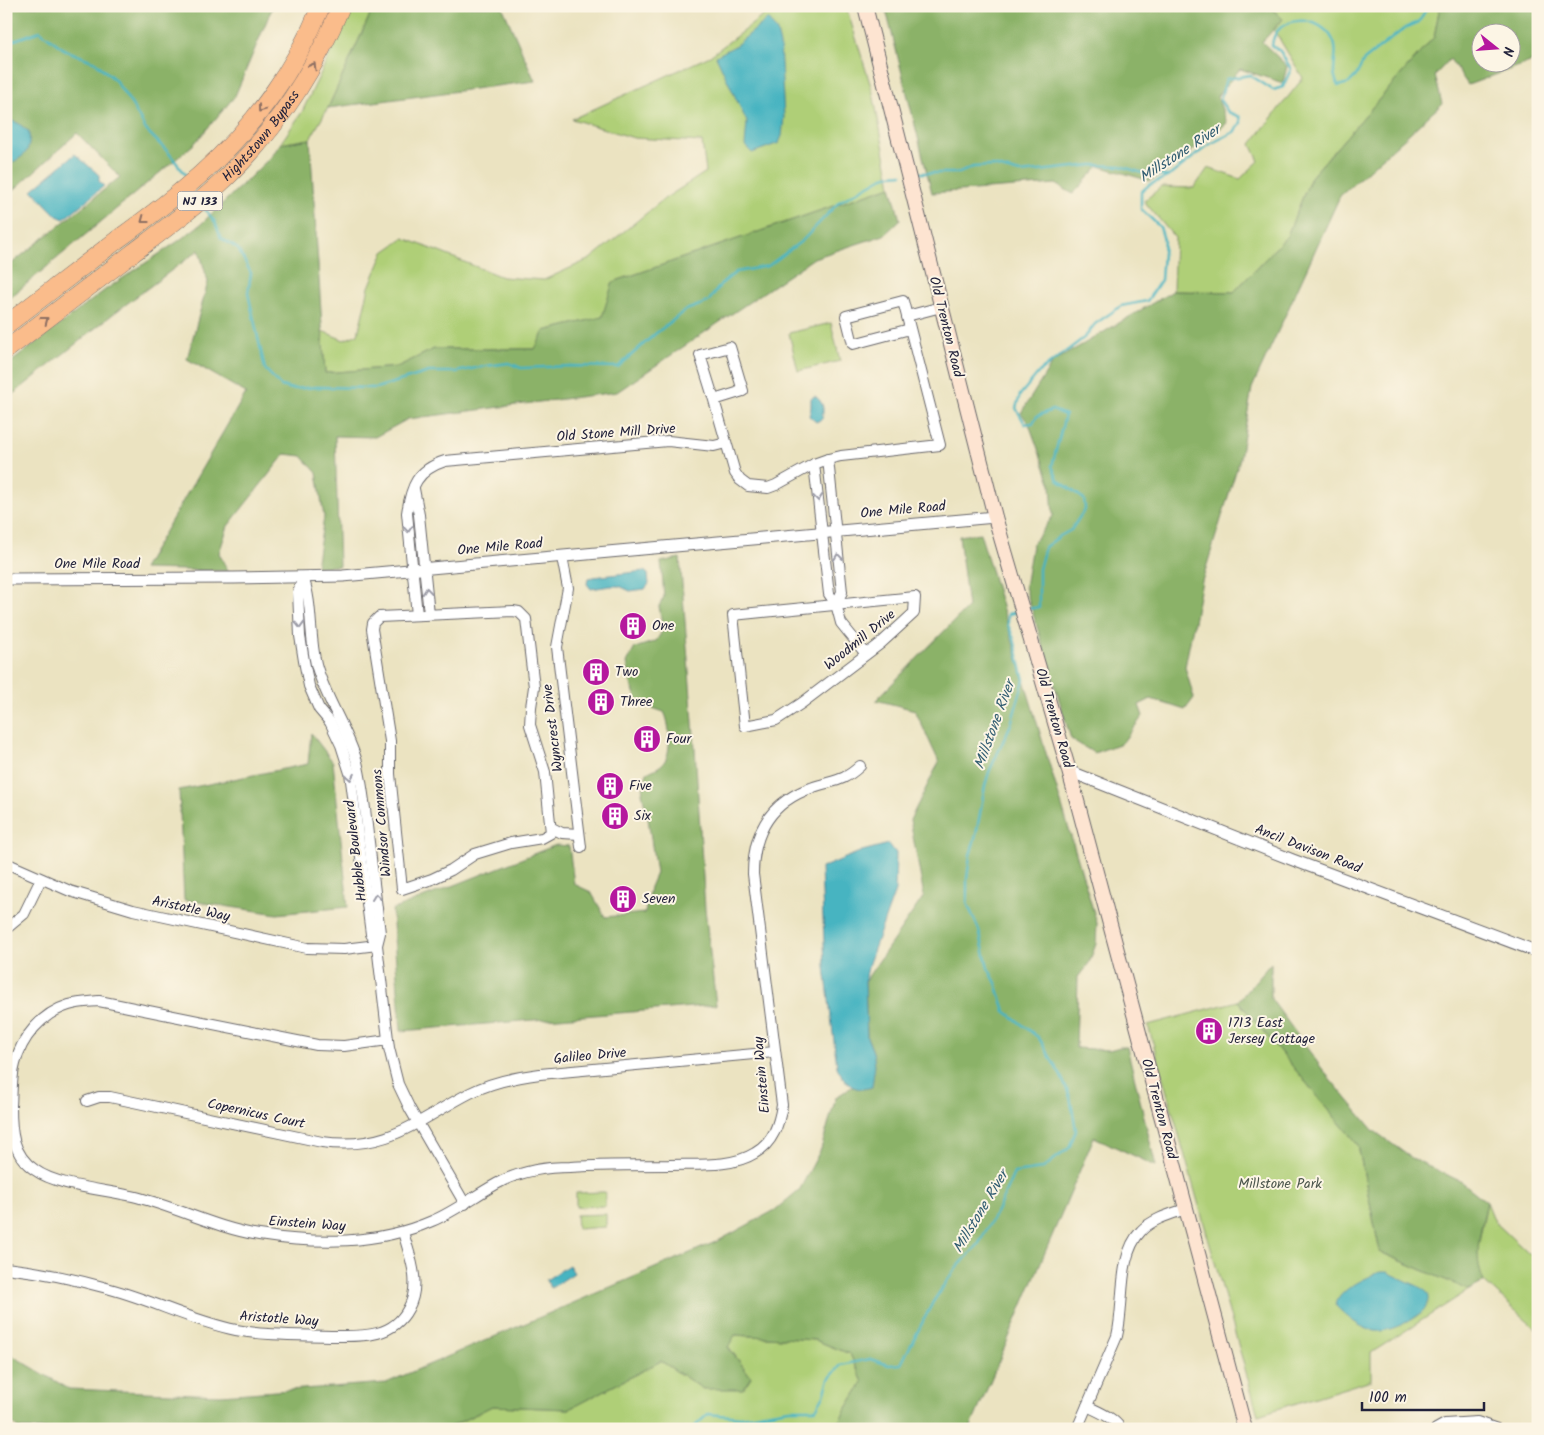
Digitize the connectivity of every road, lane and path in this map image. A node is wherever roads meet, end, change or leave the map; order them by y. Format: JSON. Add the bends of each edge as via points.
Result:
{"nodes":[{"id":1,"x":321,"y":6,"type":"edge"},
{"id":2,"x":342,"y":6,"type":"edge"},
{"id":3,"x":865,"y":6,"type":"edge"},
{"id":4,"x":941,"y":307,"type":"junction"},
{"id":5,"x":907,"y":316,"type":"junction"},
{"id":6,"x":6,"y":325,"type":"edge"},
{"id":7,"x":910,"y":329,"type":"junction"},
{"id":8,"x":6,"y":350,"type":"edge"},
{"id":9,"x":714,"y":400,"type":"junction"},
{"id":10,"x":726,"y":443,"type":"junction"},
{"id":11,"x":828,"y":459,"type":"junction"},
{"id":12,"x":814,"y":464,"type":"junction"},
{"id":13,"x":414,"y":489,"type":"junction"},
{"id":14,"x":995,"y":517,"type":"junction"},
{"id":15,"x":835,"y":531,"type":"junction"},
{"id":16,"x":821,"y":533,"type":"junction"},
{"id":17,"x":562,"y":557,"type":"junction"},
{"id":18,"x":424,"y":569,"type":"junction"},
{"id":19,"x":412,"y":570,"type":"junction"},
{"id":20,"x":303,"y":577,"type":"junction"},
{"id":21,"x":6,"y":579,"type":"edge"},
{"id":22,"x":836,"y":604,"type":"junction"},
{"id":23,"x":429,"y":614,"type":"junction"},
{"id":24,"x":417,"y":615,"type":"junction"},
{"id":25,"x":866,"y":654,"type":"junction"},
{"id":26,"x":860,"y":766,"type":"dead end"},
{"id":27,"x":1069,"y":771,"type":"junction"},
{"id":28,"x":552,"y":828,"type":"junction"},
{"id":29,"x":580,"y":834,"type":"junction"},
{"id":30,"x":581,"y":847,"type":"dead end"},
{"id":31,"x":6,"y":863,"type":"edge"},
{"id":32,"x":41,"y":879,"type":"junction"},
{"id":33,"x":6,"y":929,"type":"edge"},
{"id":34,"x":377,"y":945,"type":"junction"},
{"id":35,"x":1538,"y":952,"type":"edge"},
{"id":36,"x":388,"y":1040,"type":"junction"},
{"id":37,"x":776,"y":1052,"type":"junction"},
{"id":38,"x":87,"y":1101,"type":"dead end"},
{"id":39,"x":418,"y":1123,"type":"junction"},
{"id":40,"x":466,"y":1204,"type":"junction"},
{"id":41,"x":1186,"y":1209,"type":"junction"},
{"id":42,"x":403,"y":1232,"type":"junction"},
{"id":43,"x":6,"y":1268,"type":"edge"},
{"id":44,"x":1086,"y":1406,"type":"junction"},
{"id":45,"x":1076,"y":1429,"type":"edge"},
{"id":46,"x":1121,"y":1429,"type":"edge"},
{"id":47,"x":1245,"y":1429,"type":"edge"},
{"id":48,"x":1436,"y":1429,"type":"edge"},
{"id":49,"x":1497,"y":1429,"type":"edge"}],
"edges":[{"from":1,"to":6,"type":"highway","name":"Hightstown Bypass","number":"NJ 133","one_way":true,"via":[[272,94],[221,156],[183,190]]},
{"from":8,"to":2,"type":"highway","name":"Hightstown Bypass","number":"NJ 133","one_way":true,"via":[[228,176],[253,150],[293,98],[319,55]]},
{"from":3,"to":4,"type":"main road","name":"Old Trenton Road"},
{"from":4,"to":5,"type":"street"},
{"from":4,"to":14,"type":"main road","name":"Old Trenton Road"},
{"from":5,"to":7,"type":"street"},
{"from":5,"to":7,"type":"street","via":[[903,301],[846,316],[854,344]]},
{"from":7,"to":11,"type":"street","via":[[940,445]]},
{"from":9,"to":9,"type":"street","via":[[743,391],[730,347],[700,355]]},
{"from":9,"to":10,"type":"street"},
{"from":10,"to":12,"type":"street","via":[[735,473],[740,480],[755,488],[776,485]]},
{"from":10,"to":13,"type":"street","name":"Old Stone Mill Drive","via":[[714,446],[668,441],[445,461],[427,468]]},
{"from":11,"to":12,"type":"street"},
{"from":11,"to":15,"type":"street"},
{"from":12,"to":16,"type":"street","one_way":true},
{"from":13,"to":18,"type":"street"},
{"from":13,"to":19,"type":"street","name":"Old Stone Mill Drive","one_way":true,"via":[[407,513]]},
{"from":14,"to":15,"type":"street","name":"One Mile Road"},
{"from":14,"to":27,"type":"main road","name":"Old Trenton Road"},
{"from":15,"to":16,"type":"street","name":"One Mile Road"},
{"from":22,"to":15,"type":"street","one_way":true,"via":[[842,592]]},
{"from":16,"to":17,"type":"street","name":"One Mile Road"},
{"from":16,"to":22,"type":"street","via":[[829,594]]},
{"from":17,"to":18,"type":"street","name":"One Mile Road"},
{"from":17,"to":29,"type":"street","name":"Wyncrest Drive","via":[[560,574],[564,606],[556,647]]},
{"from":18,"to":19,"type":"street","name":"One Mile Road"},
{"from":23,"to":18,"type":"street","one_way":true},
{"from":19,"to":20,"type":"street","name":"One Mile Road"},
{"from":19,"to":24,"type":"street"},
{"from":20,"to":21,"type":"street","name":"One Mile Road"},
{"from":34,"to":20,"type":"street","name":"Hubble Boulevard","one_way":true,"via":[[380,933],[362,790],[356,761],[316,665],[311,641],[309,592]]},
{"from":20,"to":34,"type":"street","name":"Hubble Boulevard","one_way":true,"via":[[298,592],[300,636],[309,686],[341,745],[350,773],[371,934]]},
{"from":22,"to":25,"type":"street","via":[[841,623]]},
{"from":22,"to":25,"type":"street","name":"Woodmill Drive","via":[[914,596],[914,613]]},
{"from":22,"to":25,"type":"street","name":"Woodmill Drive","via":[[733,615],[746,726],[776,720]]},
{"from":23,"to":24,"type":"street","name":"Windsor Commons"},
{"from":23,"to":28,"type":"street","name":"Windsor Commons","via":[[513,610],[526,619],[534,687],[530,725],[545,772]]},
{"from":24,"to":28,"type":"street","name":"Windsor Commons","via":[[379,617],[374,620],[372,629],[390,741],[390,774],[402,889],[432,879],[476,854],[542,838],[551,833]]},
{"from":26,"to":37,"type":"street","name":"Einstein Way","via":[[847,777],[809,788],[785,802],[764,822],[758,836],[753,874]]},
{"from":27,"to":35,"type":"street","name":"Ancil Davison Road"},
{"from":27,"to":41,"type":"main road","name":"Old Trenton Road"},
{"from":28,"to":29,"type":"street","via":[[562,833]]},
{"from":29,"to":30,"type":"street","name":"Wyncrest Drive"},
{"from":31,"to":32,"type":"street","name":"Aristotle Way"},
{"from":32,"to":33,"type":"street","via":[[24,914]]},
{"from":32,"to":34,"type":"street","name":"Aristotle Way","via":[[133,910],[307,948],[344,949]]},
{"from":34,"to":36,"type":"street","name":"Hubble Boulevard"},
{"from":36,"to":39,"type":"street","name":"Hubble Boulevard","via":[[398,1084]]},
{"from":36,"to":42,"type":"street","name":"Einstein Way","via":[[324,1046],[99,1001],[67,1006],[38,1024],[19,1051],[13,1072],[12,1133],[14,1144],[27,1164],[50,1178],[154,1202],[226,1228],[261,1235],[329,1241]]},
{"from":37,"to":39,"type":"street","name":"Galileo Drive","via":[[520,1077],[472,1092]]},
{"from":37,"to":40,"type":"street","name":"Einstein Way","via":[[782,1105],[780,1120],[768,1143],[743,1159],[692,1164],[569,1166],[532,1171],[504,1180]]},
{"from":38,"to":39,"type":"street","name":"Copernicus Court","via":[[110,1097],[338,1144],[380,1140]]},
{"from":39,"to":40,"type":"street","name":"Hubble Boulevard"},
{"from":40,"to":42,"type":"street","name":"Einstein Way"},
{"from":41,"to":44,"type":"street","via":[[1153,1222],[1141,1231],[1131,1246],[1117,1336]]},
{"from":41,"to":47,"type":"main road","name":"Old Trenton Road"},
{"from":42,"to":43,"type":"street","name":"Aristotle Way","via":[[415,1279],[414,1295],[401,1319],[386,1331],[362,1336],[264,1334],[236,1330],[103,1286]]},
{"from":44,"to":45,"type":"street"},
{"from":44,"to":46,"type":"street","via":[[1117,1423]]},
{"from":48,"to":49,"type":"street","via":[[1445,1424],[1477,1422]]}]}
